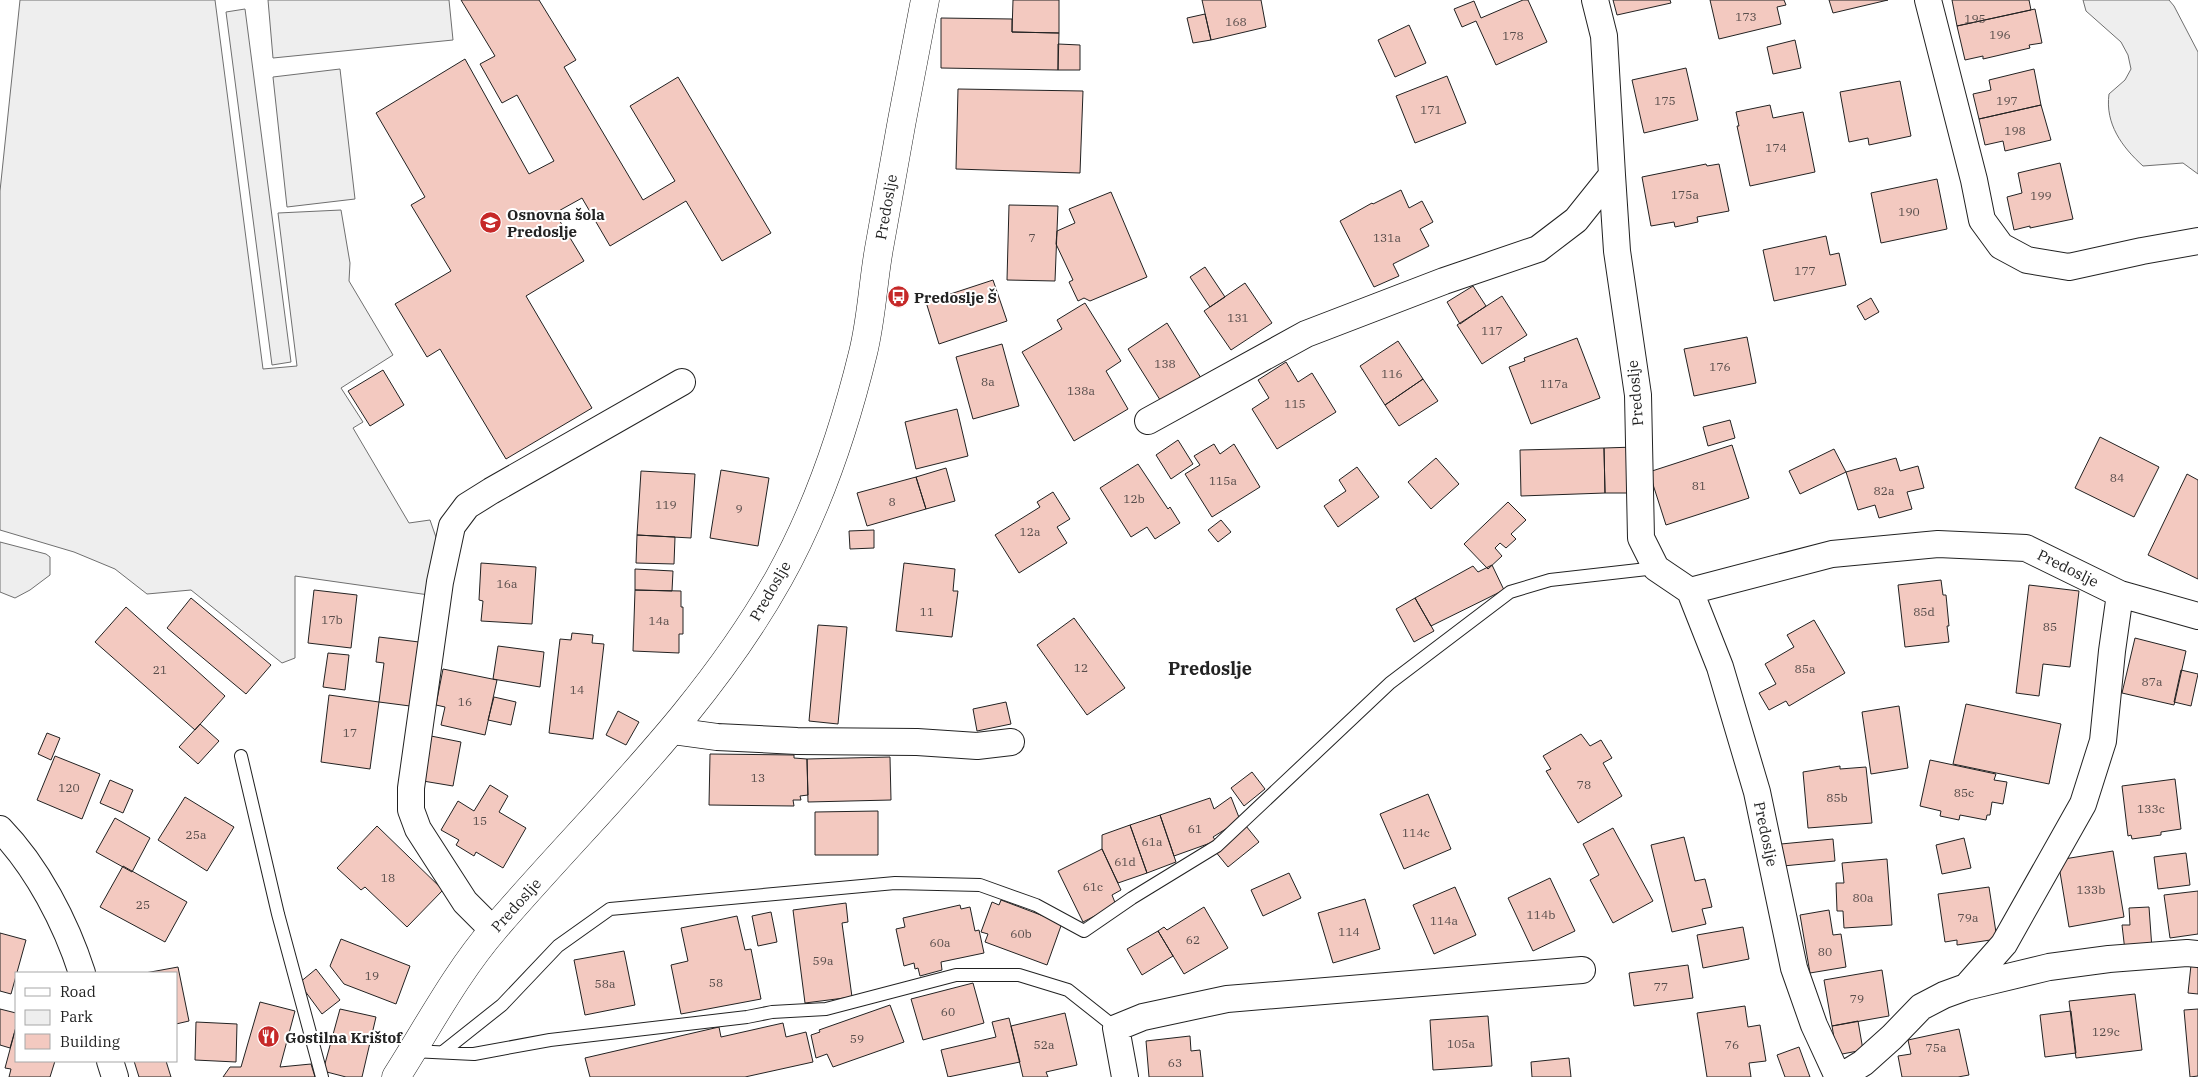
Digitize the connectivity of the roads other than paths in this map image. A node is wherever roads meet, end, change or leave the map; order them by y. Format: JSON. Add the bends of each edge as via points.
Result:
{"nodes":[{"id":1,"x":925,"y":0,"type":"edge"},
{"id":2,"x":1596,"y":0,"type":"edge"},
{"id":3,"x":1928,"y":0,"type":"edge"},
{"id":4,"x":1612,"y":175,"type":"junction"},
{"id":5,"x":2198,"y":241,"type":"edge"},
{"id":6,"x":682,"y":382,"type":"dead end"},
{"id":7,"x":1148,"y":421,"type":"dead end"},
{"id":8,"x":1656,"y":568,"type":"junction"},
{"id":9,"x":1690,"y":591,"type":"junction"},
{"id":10,"x":2120,"y":594,"type":"junction"},
{"id":11,"x":2198,"y":616,"type":"edge"},
{"id":12,"x":673,"y":731,"type":"junction"},
{"id":13,"x":1011,"y":742,"type":"dead end"},
{"id":14,"x":241,"y":756,"type":"dead end"},
{"id":15,"x":0,"y":829,"type":"edge"},
{"id":16,"x":493,"y":930,"type":"junction"},
{"id":17,"x":2198,"y":954,"type":"edge"},
{"id":18,"x":1582,"y":970,"type":"dead end"},
{"id":19,"x":82,"y":972,"type":"edge"},
{"id":20,"x":1966,"y":987,"type":"junction"},
{"id":21,"x":1116,"y":1028,"type":"junction"},
{"id":22,"x":412,"y":1051,"type":"junction"},
{"id":23,"x":444,"y":1051,"type":"junction"},
{"id":24,"x":110,"y":1062,"type":"edge"},
{"id":25,"x":115,"y":1077,"type":"edge"},
{"id":26,"x":322,"y":1077,"type":"edge"},
{"id":27,"x":396,"y":1077,"type":"edge"},
{"id":28,"x":1125,"y":1077,"type":"edge"},
{"id":29,"x":1839,"y":1077,"type":"edge"}],
"edges":[{"from":1,"to":12,"type":"street","name":"Predoslje","via":[[879,248],[864,351],[835,450],[814,508],[779,577],[740,642]]},
{"from":2,"to":4,"type":"street","name":"Predoslje","via":[[1604,36]]},
{"from":3,"to":5,"type":"street","via":[[1982,220],[2001,246],[2027,260],[2069,267]]},
{"from":4,"to":7,"type":"street","via":[[1576,220],[1538,249],[1306,334]]},
{"from":4,"to":8,"type":"street","name":"Predoslje","via":[[1617,251],[1638,395],[1641,538]]},
{"from":6,"to":16,"type":"street","via":[[467,506],[452,526],[440,582],[419,729],[411,788],[412,810],[418,829],[465,902]]},
{"from":8,"to":9,"type":"street","name":"Predoslje"},
{"from":8,"to":23,"type":"lane","via":[[1550,580],[1510,592],[1390,683],[1217,846],[1084,931],[1036,906],[980,885],[895,883],[610,909],[558,946],[502,1004]]},
{"from":9,"to":10,"type":"street","name":"Predoslje","via":[[1832,554],[1938,544],[2026,548]]},
{"from":9,"to":29,"type":"street","name":"Predoslje","via":[[1720,667],[1757,792],[1794,968],[1814,1025]]},
{"from":10,"to":11,"type":"street","name":"Predoslje"},
{"from":10,"to":20,"type":"street","name":"Predoslje","via":[[2103,741],[2083,804],[2004,944]]},
{"from":12,"to":13,"type":"street","via":[[797,741],[977,746]]},
{"from":12,"to":16,"type":"street","name":"Predoslje"},
{"from":14,"to":26,"type":"lane","via":[[278,914]]},
{"from":15,"to":19,"type":"street","via":[[11,840],[56,908]]},
{"from":16,"to":22,"type":"street","name":"Predoslje","via":[[443,999]]},
{"from":17,"to":20,"type":"street","name":"Predoslje","via":[[2187,952],[2049,967]]},
{"from":18,"to":21,"type":"street","via":[[1227,999],[1143,1017]]},
{"from":20,"to":29,"type":"street","name":"Predoslje","via":[[1921,1007],[1863,1063]]},
{"from":21,"to":23,"type":"lane","via":[[1068,990],[1019,975],[956,975],[826,1009],[772,1012],[550,1040],[474,1054]]},
{"from":21,"to":28,"type":"street"},
{"from":22,"to":23,"type":"lane"},
{"from":22,"to":27,"type":"street","name":"Predoslje"},
{"from":24,"to":25,"type":"street"}]}
